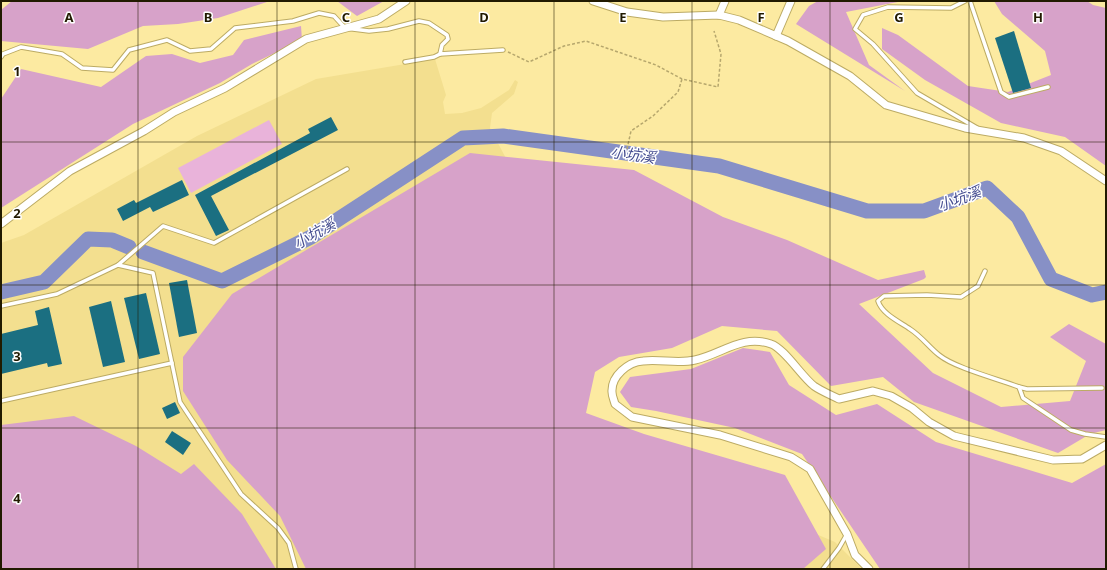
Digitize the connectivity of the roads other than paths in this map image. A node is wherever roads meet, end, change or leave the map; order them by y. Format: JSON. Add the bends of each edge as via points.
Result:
{"nodes":[{"id":1,"x":406,"y":1,"type":"edge"},
{"id":2,"x":593,"y":1,"type":"edge"},
{"id":3,"x":725,"y":1,"type":"edge"},
{"id":4,"x":791,"y":1,"type":"edge"},
{"id":5,"x":966,"y":1,"type":"edge"},
{"id":6,"x":970,"y":1,"type":"edge"},
{"id":7,"x":719,"y":15,"type":"junction"},
{"id":8,"x":344,"y":28,"type":"junction"},
{"id":9,"x":776,"y":36,"type":"junction"},
{"id":10,"x":502,"y":50,"type":"road end"},
{"id":11,"x":440,"y":54,"type":"junction"},
{"id":12,"x":1,"y":58,"type":"edge"},
{"id":13,"x":405,"y":62,"type":"dead end"},
{"id":14,"x":1048,"y":87,"type":"dead end"},
{"id":15,"x":983,"y":132,"type":"junction"},
{"id":16,"x":347,"y":169,"type":"dead end"},
{"id":17,"x":1106,"y":181,"type":"edge"},
{"id":18,"x":1,"y":224,"type":"edge"},
{"id":19,"x":118,"y":265,"type":"junction"},
{"id":20,"x":986,"y":271,"type":"dead end"},
{"id":21,"x":1,"y":306,"type":"edge"},
{"id":22,"x":172,"y":363,"type":"junction"},
{"id":23,"x":1019,"y":387,"type":"junction"},
{"id":24,"x":1102,"y":388,"type":"dead end"},
{"id":25,"x":1,"y":401,"type":"edge"},
{"id":26,"x":1106,"y":437,"type":"edge"},
{"id":27,"x":1106,"y":445,"type":"edge"},
{"id":28,"x":847,"y":534,"type":"junction"},
{"id":29,"x":296,"y":569,"type":"edge"},
{"id":30,"x":823,"y":569,"type":"edge"},
{"id":31,"x":869,"y":569,"type":"edge"}],
"edges":[{"from":1,"to":8,"type":"street","via":[[379,19]]},
{"from":2,"to":7,"type":"street","via":[[628,12],[663,17]]},
{"from":3,"to":7,"type":"street"},
{"from":4,"to":9,"type":"street"},
{"from":5,"to":15,"type":"lane","via":[[951,8],[888,7],[863,15],[855,29],[873,44],[917,93]]},
{"from":6,"to":14,"type":"lane","via":[[1002,92],[1009,97]]},
{"from":7,"to":9,"type":"street","via":[[755,26]]},
{"from":8,"to":11,"type":"lane","via":[[369,31],[419,21],[429,23],[447,35],[448,39],[442,45]]},
{"from":8,"to":12,"type":"lane","via":[[334,16],[319,13],[293,21],[235,28],[211,49],[190,51],[167,40],[130,50],[113,70],[82,68],[62,54],[21,47],[2,54]]},
{"from":8,"to":18,"type":"street","via":[[306,38],[225,88],[174,112],[70,171]]},
{"from":9,"to":15,"type":"street","via":[[850,76],[886,105]]},
{"from":10,"to":11,"type":"lane"},
{"from":11,"to":13,"type":"lane"},
{"from":15,"to":17,"type":"street","via":[[1024,138],[1061,151]]},
{"from":16,"to":19,"type":"lane","via":[[214,243],[162,226]]},
{"from":19,"to":21,"type":"lane","via":[[57,294]]},
{"from":19,"to":22,"type":"lane","via":[[153,273]]},
{"from":20,"to":23,"type":"lane","via":[[978,286],[961,297],[884,296],[878,301],[886,312],[919,335],[940,356]]},
{"from":22,"to":25,"type":"lane"},
{"from":22,"to":29,"type":"lane","via":[[180,402],[241,494],[289,543]]},
{"from":23,"to":24,"type":"lane"},
{"from":23,"to":26,"type":"lane","via":[[1023,398],[1071,430]]},
{"from":27,"to":28,"type":"street","via":[[1082,459],[1053,460],[954,436],[891,396],[873,391],[839,399],[814,386],[773,345],[748,340],[697,360],[642,361],[628,365],[614,380],[614,404],[632,417],[720,435],[791,457],[810,469]]},
{"from":28,"to":30,"type":"lane"},
{"from":28,"to":31,"type":"street","via":[[855,555]]}]}
